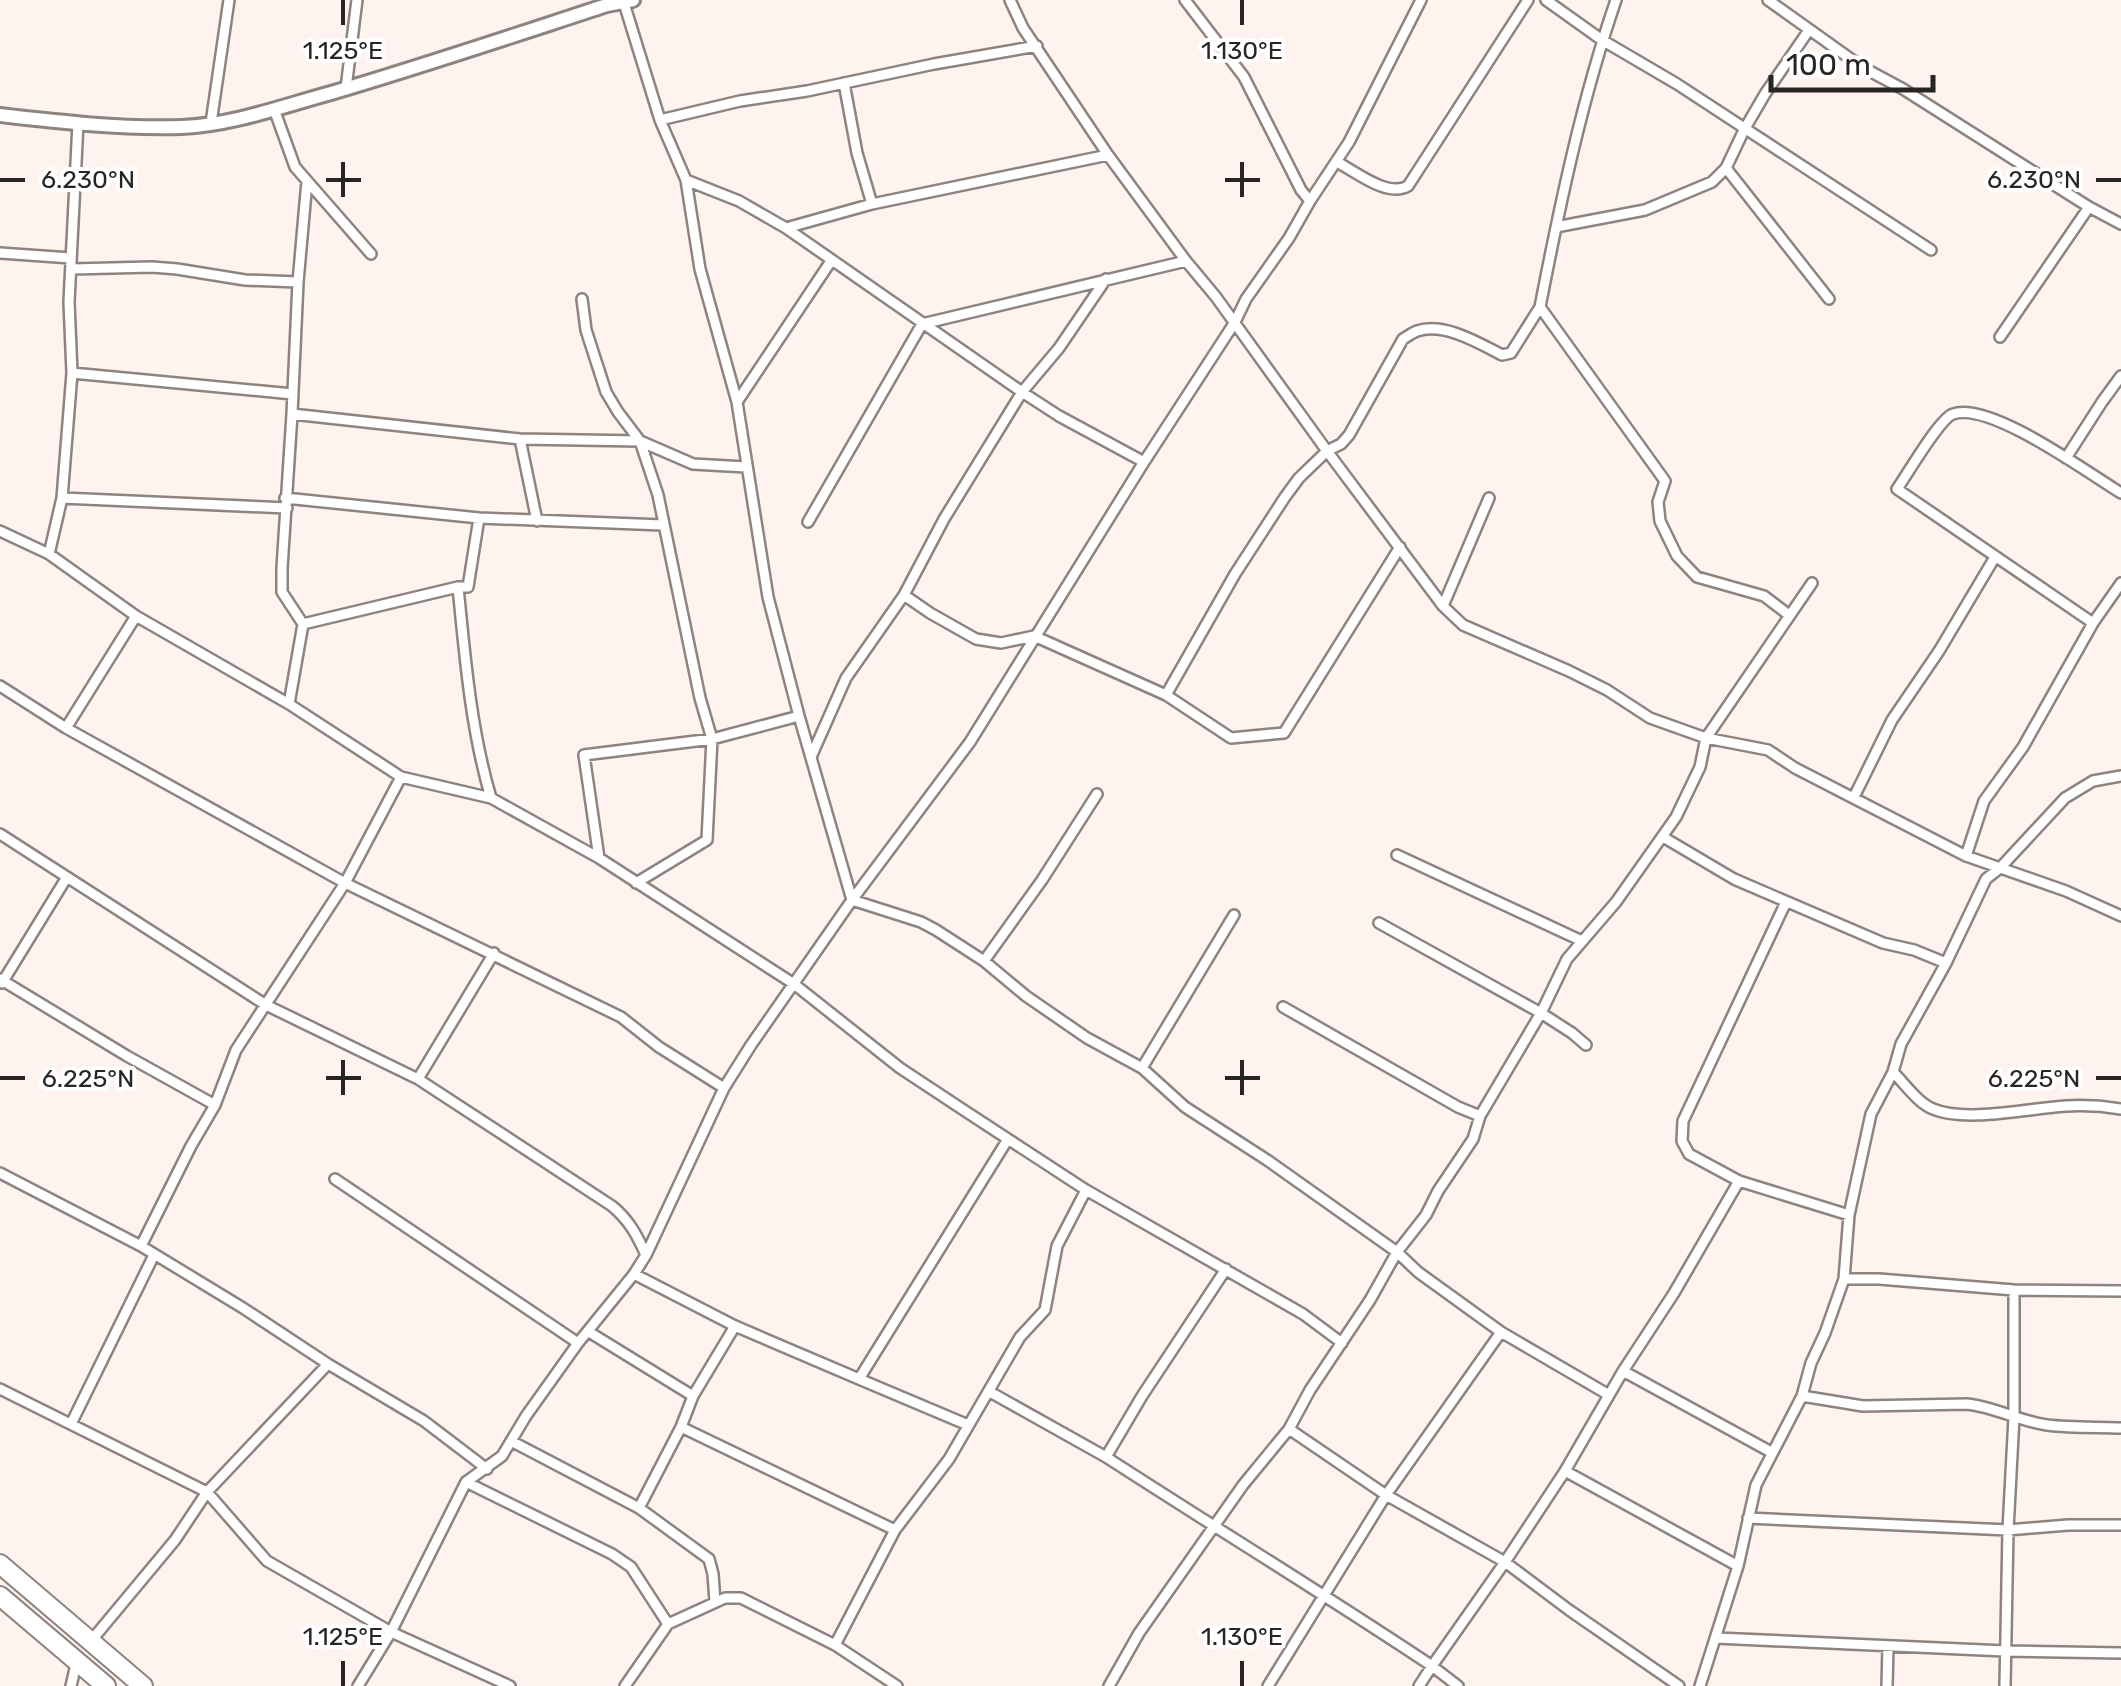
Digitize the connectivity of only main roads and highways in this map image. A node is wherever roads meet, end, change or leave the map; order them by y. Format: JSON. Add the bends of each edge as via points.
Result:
{"nodes":[{"id":1,"x":0,"y":1564,"type":"edge"},
{"id":2,"x":0,"y":1596,"type":"edge"},
{"id":3,"x":106,"y":1686,"type":"edge"},
{"id":4,"x":143,"y":1686,"type":"edge"}],
"edges":[{"from":1,"to":4,"type":"highway"},
{"from":2,"to":3,"type":"highway"}]}
